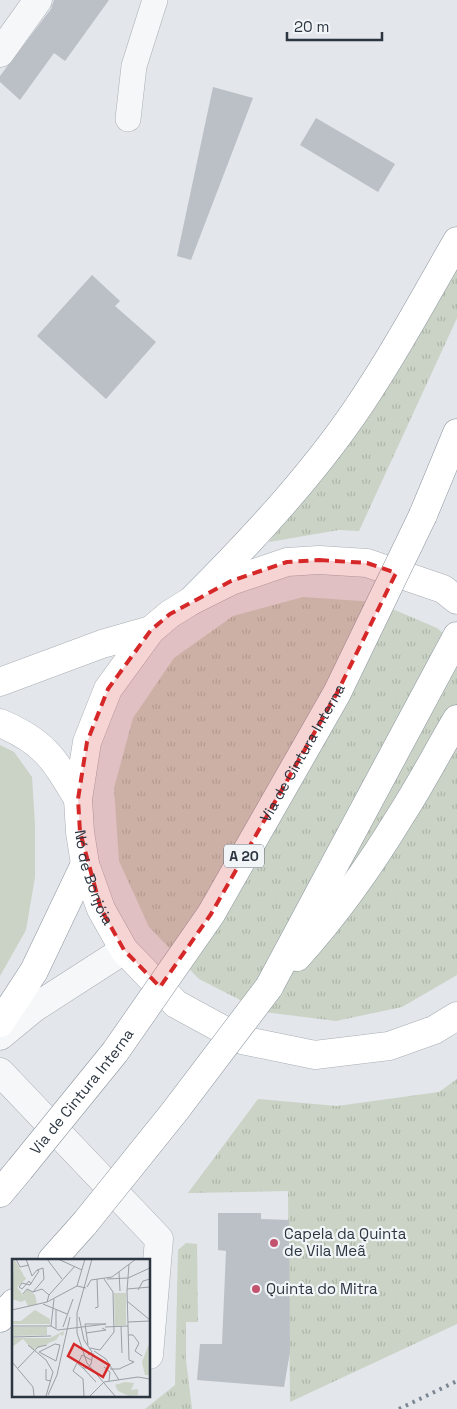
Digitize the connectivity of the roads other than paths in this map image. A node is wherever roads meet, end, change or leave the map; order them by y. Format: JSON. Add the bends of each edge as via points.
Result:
{"nodes":[{"id":1,"x":38,"y":0,"type":"edge"},
{"id":2,"x":155,"y":0,"type":"edge"},
{"id":3,"x":0,"y":53,"type":"edge"},
{"id":4,"x":128,"y":119,"type":"dead end"},
{"id":5,"x":457,"y":242,"type":"edge"},
{"id":6,"x":457,"y":433,"type":"edge"},
{"id":7,"x":457,"y":600,"type":"edge"},
{"id":8,"x":191,"y":602,"type":"junction"},
{"id":9,"x":151,"y":630,"type":"junction"},
{"id":10,"x":457,"y":636,"type":"edge"},
{"id":11,"x":0,"y":682,"type":"edge"},
{"id":12,"x":457,"y":719,"type":"edge"},
{"id":13,"x":0,"y":723,"type":"edge"},
{"id":14,"x":78,"y":799,"type":"junction"},
{"id":15,"x":85,"y":864,"type":"junction"},
{"id":16,"x":124,"y":950,"type":"junction"},
{"id":17,"x":269,"y":987,"type":"junction"},
{"id":18,"x":457,"y":1016,"type":"edge"},
{"id":19,"x":0,"y":1023,"type":"edge"},
{"id":20,"x":0,"y":1036,"type":"edge"},
{"id":21,"x":0,"y":1072,"type":"edge"},
{"id":22,"x":0,"y":1193,"type":"edge"},
{"id":23,"x":53,"y":1259,"type":"edge"},
{"id":24,"x":12,"y":1305,"type":"edge"},
{"id":25,"x":0,"y":1318,"type":"edge"},
{"id":26,"x":150,"y":1343,"type":"edge"}],
"edges":[{"from":1,"to":3,"type":"street"},
{"from":2,"to":4,"type":"street","via":[[134,66]]},
{"from":5,"to":8,"type":"main road","via":[[370,390],[324,452],[239,553]]},
{"from":6,"to":22,"type":"main road","name":"Via de Cintura Interna","number":"A 20","bridge":true,"via":[[420,523],[337,693],[211,914],[115,1052]]},
{"from":7,"to":8,"type":"main road","via":[[443,589],[367,563],[319,560],[287,562],[231,581]]},
{"from":8,"to":9,"type":"main road"},
{"from":9,"to":11,"type":"main road","via":[[102,644]]},
{"from":9,"to":14,"type":"main road","name":"Nó de Bonjóia","via":[[108,689],[87,742]]},
{"from":10,"to":17,"type":"main road"},
{"from":12,"to":17,"type":"main road","via":[[402,815],[354,887],[325,926]]},
{"from":13,"to":14,"type":"main road","via":[[21,732],[51,755]]},
{"from":14,"to":15,"type":"main road","name":"Nó de Bonjóia"},
{"from":15,"to":16,"type":"main road","name":"Nó de Bonjóia","via":[[100,909]]},
{"from":15,"to":19,"type":"main road","via":[[34,971]]},
{"from":16,"to":18,"type":"main road","name":"Nó de Bonjóia","via":[[176,1004],[242,1040],[315,1055],[389,1046],[434,1030]]},
{"from":16,"to":20,"type":"street","via":[[34,1008]]},
{"from":17,"to":23,"type":"main road","bridge":true,"via":[[175,1111]]},
{"from":21,"to":26,"type":"street","via":[[159,1239]]},
{"from":24,"to":25,"type":"main road"}]}
